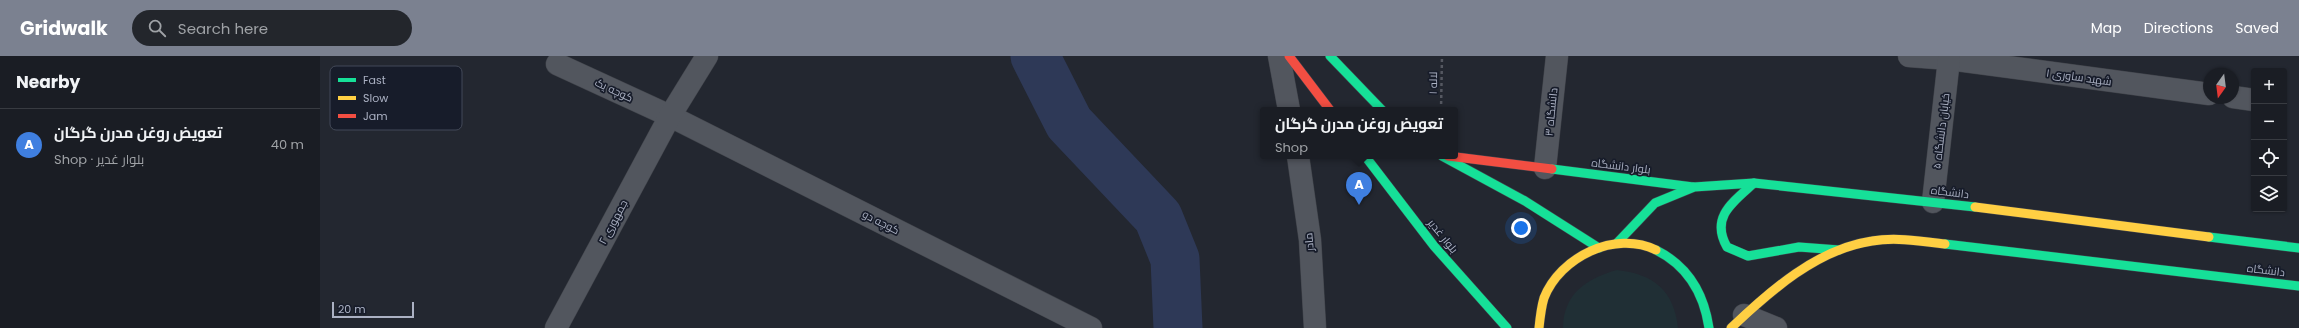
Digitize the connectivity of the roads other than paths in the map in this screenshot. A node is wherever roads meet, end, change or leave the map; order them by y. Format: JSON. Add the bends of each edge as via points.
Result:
{"nodes":[{"id":1,"x":707,"y":56,"type":"edge"},
{"id":2,"x":1279,"y":56,"type":"edge"},
{"id":3,"x":1289,"y":56,"type":"edge"},
{"id":4,"x":1330,"y":56,"type":"edge"},
{"id":5,"x":1558,"y":56,"type":"edge"},
{"id":6,"x":1909,"y":56,"type":"edge"},
{"id":7,"x":1949,"y":59,"type":"junction"},
{"id":8,"x":557,"y":64,"type":"dead end"},
{"id":9,"x":2203,"y":93,"type":"edge"},
{"id":10,"x":2239,"y":99,"type":"edge"},
{"id":11,"x":2251,"y":100,"type":"edge"},
{"id":12,"x":1288,"y":107,"type":"edge"},
{"id":13,"x":1328,"y":107,"type":"edge"},
{"id":14,"x":1379,"y":107,"type":"edge"},
{"id":15,"x":670,"y":116,"type":"junction"},
{"id":16,"x":1458,"y":157,"type":"edge"},
{"id":17,"x":1298,"y":159,"type":"edge"},
{"id":18,"x":1367,"y":159,"type":"edge"},
{"id":19,"x":1448,"y":159,"type":"edge"},
{"id":20,"x":1545,"y":168,"type":"junction"},
{"id":21,"x":1754,"y":183,"type":"junction"},
{"id":22,"x":1694,"y":187,"type":"junction"},
{"id":23,"x":1933,"y":202,"type":"junction"},
{"id":24,"x":1617,"y":244,"type":"junction"},
{"id":25,"x":1599,"y":248,"type":"junction"},
{"id":26,"x":2299,"y":248,"type":"edge"},
{"id":27,"x":1838,"y":250,"type":"junction"},
{"id":28,"x":2299,"y":286,"type":"edge"},
{"id":29,"x":1738,"y":321,"type":"edge"},
{"id":30,"x":556,"y":328,"type":"edge"},
{"id":31,"x":1091,"y":328,"type":"edge"},
{"id":32,"x":1315,"y":328,"type":"edge"},
{"id":33,"x":1507,"y":328,"type":"edge"},
{"id":34,"x":1539,"y":328,"type":"edge"},
{"id":35,"x":1709,"y":328,"type":"edge"},
{"id":36,"x":1776,"y":328,"type":"edge"}],
"edges":[{"from":1,"to":15,"type":"street","name":"۲ جمهوری"},
{"from":2,"to":12,"type":"street"},
{"from":3,"to":13,"type":"main road"},
{"from":4,"to":14,"type":"main road"},
{"from":5,"to":20,"type":"street","name":"۳ دانشگاه"},
{"from":6,"to":7,"type":"street","name":"۱ شهید ساوری"},
{"from":7,"to":9,"type":"street","name":"۱ شهید ساوری"},
{"from":7,"to":23,"type":"street","name":"خیابان دانشگاه ۵"},
{"from":8,"to":15,"type":"street","name":"کوچه یک"},
{"from":10,"to":11,"type":"street"},
{"from":15,"to":30,"type":"street","name":"۲ جمهوری"},
{"from":15,"to":31,"type":"street","name":"کوچه دو"},
{"from":16,"to":20,"type":"main road"},
{"from":17,"to":32,"type":"street","name":"مادر","via":[[1310,240]]},
{"from":18,"to":33,"type":"main road","name":"بلوار غدیر","via":[[1434,246]]},
{"from":19,"to":25,"type":"main road","via":[[1525,201]]},
{"from":20,"to":22,"type":"main road","name":"بلوار دانشگاه"},
{"from":21,"to":22,"type":"main road","name":"دانشگاه"},
{"from":21,"to":23,"type":"main road","name":"دانشگاه"},
{"from":21,"to":27,"type":"main road","via":[[1735,200],[1724,216],[1720,233],[1728,247],[1748,256],[1799,247]]},
{"from":22,"to":24,"type":"main road","name":"دانشگاه","via":[[1655,202]]},
{"from":23,"to":26,"type":"main road","name":"دانشگاه"},
{"from":24,"to":25,"type":"main road"},
{"from":24,"to":35,"type":"main road","via":[[1645,246],[1664,254],[1690,275],[1704,300]]},
{"from":25,"to":34,"type":"main road","via":[[1564,267],[1547,290]]},
{"from":27,"to":28,"type":"main road","name":"دانشگاه","via":[[1872,241],[1929,242]]},
{"from":27,"to":29,"type":"main road","name":"دانشگاه","via":[[1773,289]]},
{"from":29,"to":36,"type":"street"}]}
